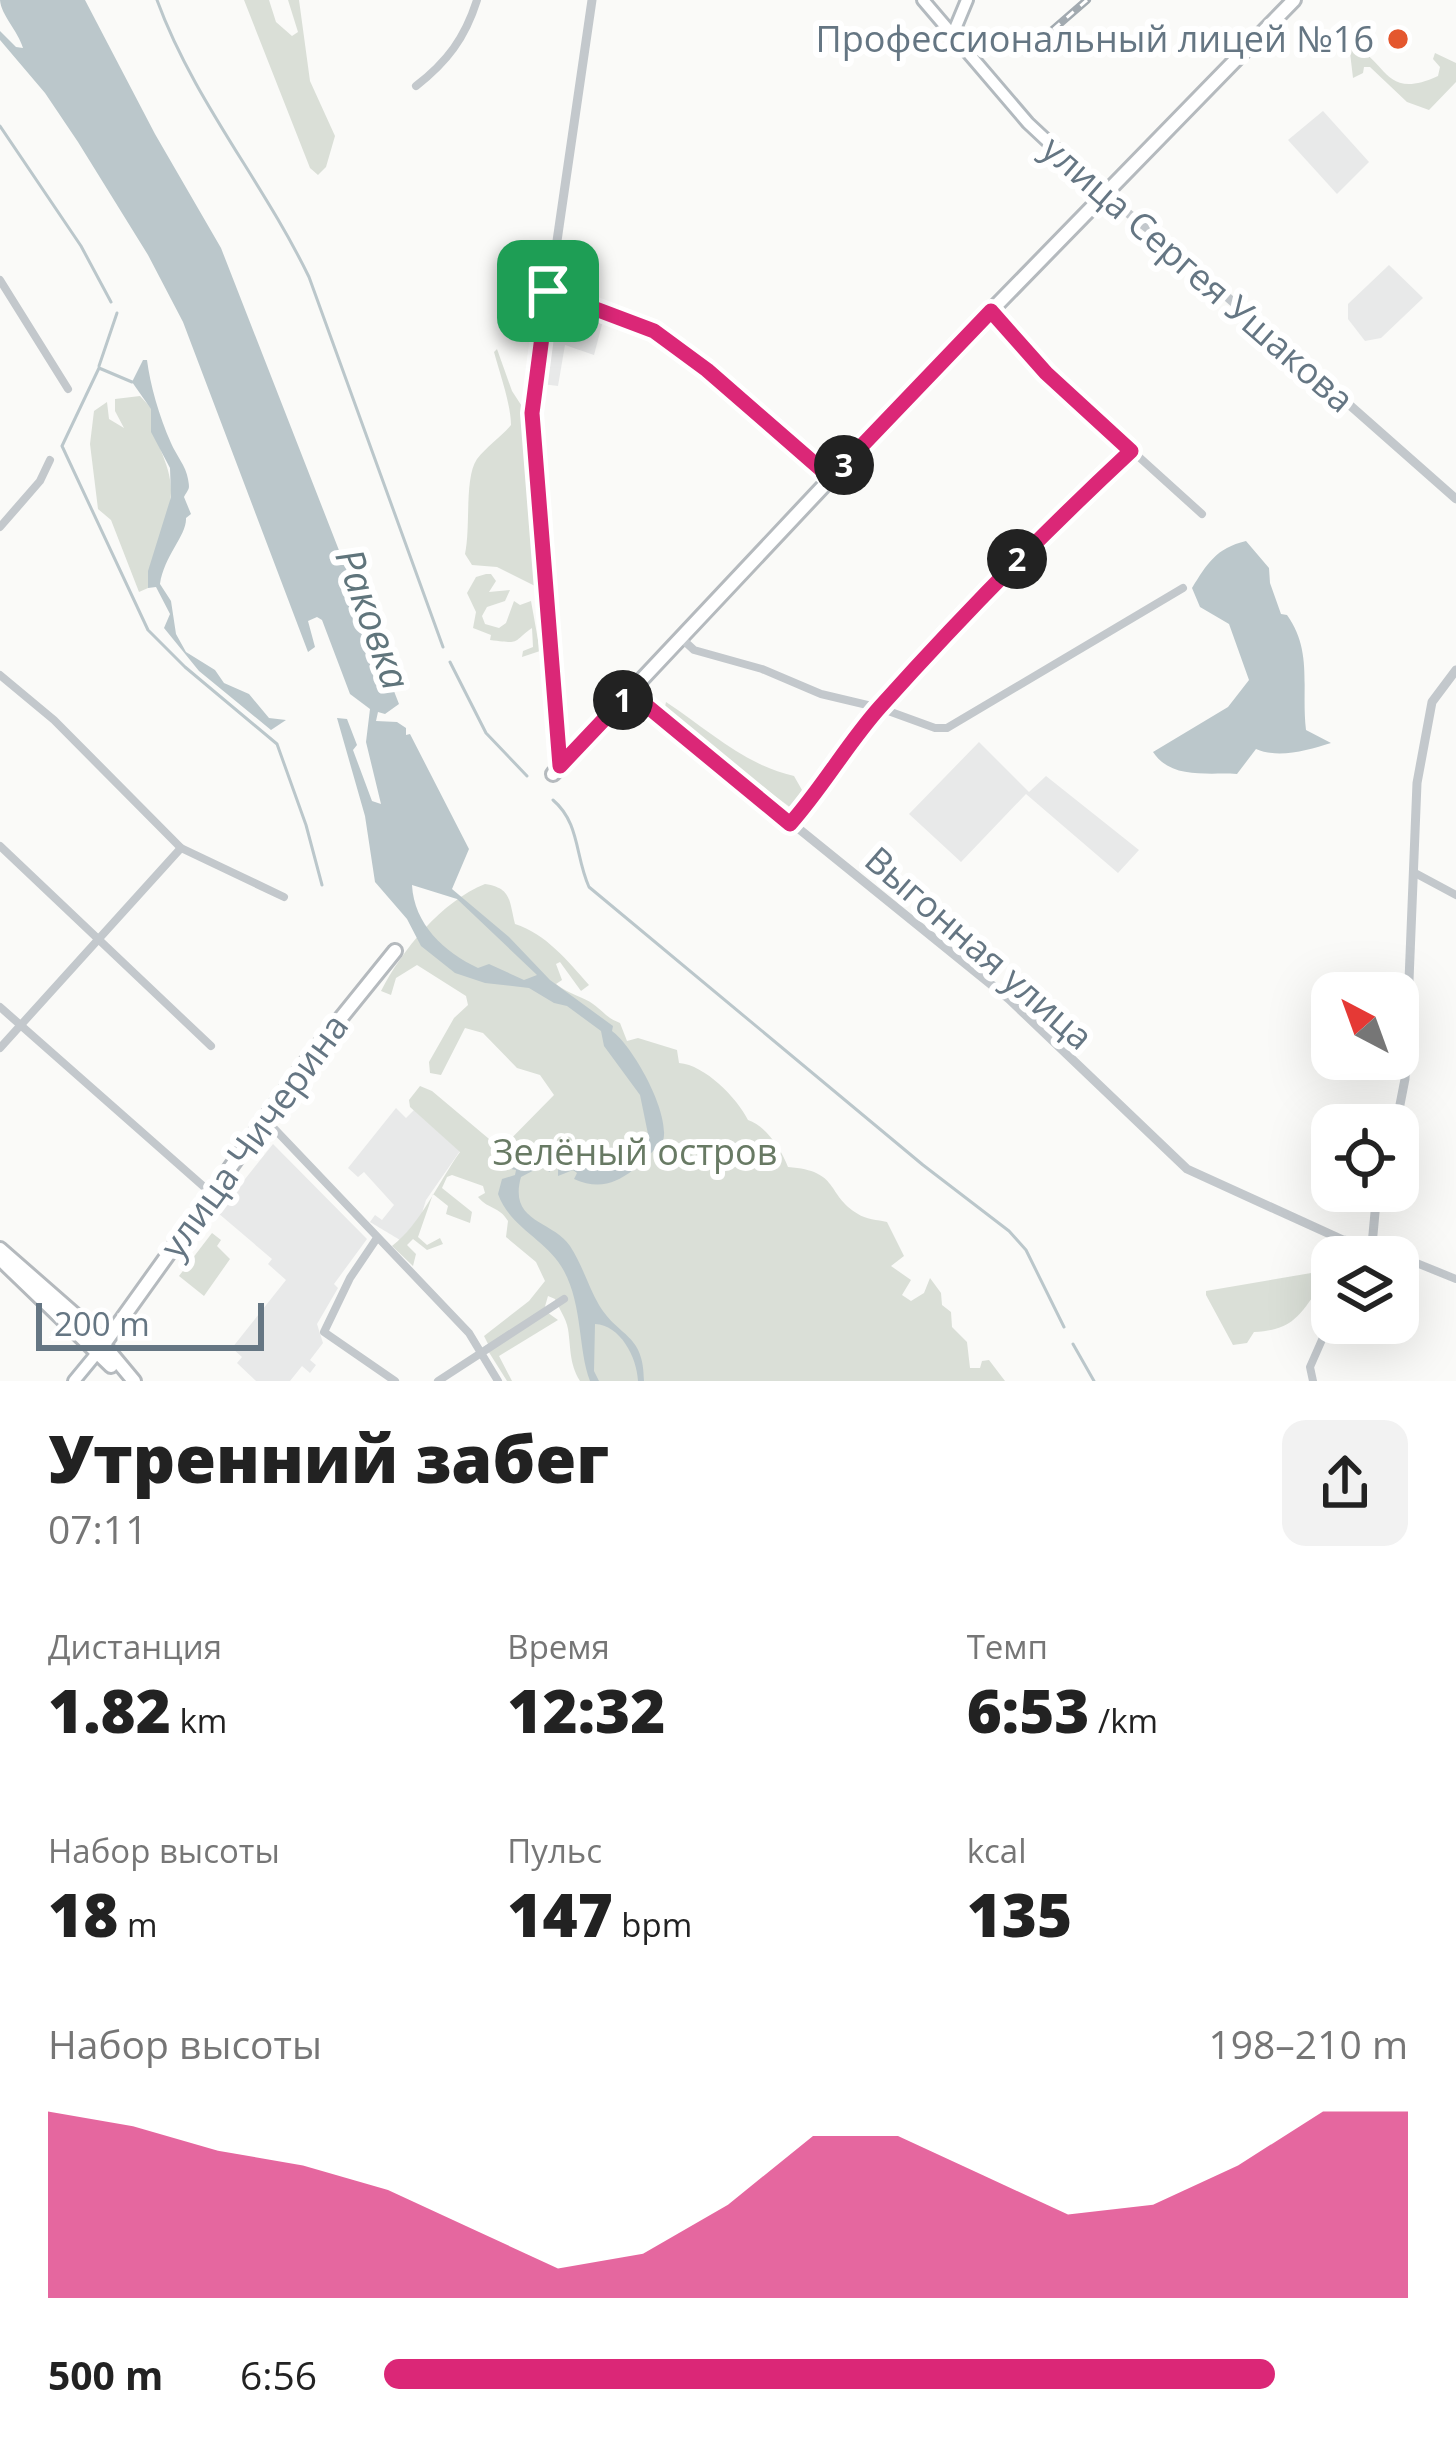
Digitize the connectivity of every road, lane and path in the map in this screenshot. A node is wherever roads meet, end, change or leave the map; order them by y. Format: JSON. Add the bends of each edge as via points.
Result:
{"nodes":[{"id":1,"x":477,"y":0,"type":"edge"},
{"id":2,"x":592,"y":0,"type":"edge"},
{"id":3,"x":923,"y":0,"type":"edge"},
{"id":4,"x":967,"y":0,"type":"edge"},
{"id":5,"x":1294,"y":0,"type":"edge"},
{"id":6,"x":952,"y":36,"type":"junction"},
{"id":7,"x":416,"y":86,"type":"dead end"},
{"id":8,"x":1106,"y":196,"type":"junction"},
{"id":9,"x":0,"y":280,"type":"edge"},
{"id":10,"x":548,"y":291,"type":"junction"},
{"id":11,"x":991,"y":311,"type":"junction"},
{"id":12,"x":68,"y":389,"type":"dead end"},
{"id":13,"x":1131,"y":451,"type":"junction"},
{"id":14,"x":50,"y":460,"type":"dead end"},
{"id":15,"x":831,"y":478,"type":"junction"},
{"id":16,"x":1456,"y":499,"type":"edge"},
{"id":17,"x":1202,"y":514,"type":"dead end"},
{"id":18,"x":0,"y":527,"type":"edge"},
{"id":19,"x":1184,"y":588,"type":"dead end"},
{"id":20,"x":681,"y":638,"type":"junction"},
{"id":21,"x":1456,"y":670,"type":"edge"},
{"id":22,"x":0,"y":675,"type":"edge"},
{"id":23,"x":630,"y":692,"type":"junction"},
{"id":24,"x":880,"y":708,"type":"junction"},
{"id":25,"x":557,"y":770,"type":"joint"},
{"id":26,"x":790,"y":824,"type":"junction"},
{"id":27,"x":0,"y":845,"type":"edge"},
{"id":28,"x":182,"y":848,"type":"junction"},
{"id":29,"x":1415,"y":873,"type":"junction"},
{"id":30,"x":1456,"y":895,"type":"edge"},
{"id":31,"x":284,"y":897,"type":"dead end"},
{"id":32,"x":100,"y":937,"type":"junction"},
{"id":33,"x":395,"y":951,"type":"dead end"},
{"id":34,"x":0,"y":1007,"type":"edge"},
{"id":35,"x":20,"y":1024,"type":"junction"},
{"id":36,"x":212,"y":1046,"type":"dead end"},
{"id":37,"x":0,"y":1048,"type":"edge"},
{"id":38,"x":1400,"y":1104,"type":"edge"},
{"id":39,"x":265,"y":1119,"type":"junction"},
{"id":40,"x":212,"y":1193,"type":"junction"},
{"id":41,"x":1333,"y":1236,"type":"edge"},
{"id":42,"x":377,"y":1238,"type":"junction"},
{"id":43,"x":0,"y":1249,"type":"edge"},
{"id":44,"x":0,"y":1259,"type":"edge"},
{"id":45,"x":1419,"y":1264,"type":"edge"},
{"id":46,"x":1456,"y":1279,"type":"edge"},
{"id":47,"x":564,"y":1299,"type":"dead end"},
{"id":48,"x":1320,"y":1344,"type":"edge"},
{"id":49,"x":101,"y":1348,"type":"junction"},
{"id":50,"x":482,"y":1352,"type":"junction"},
{"id":51,"x":74,"y":1381,"type":"edge"},
{"id":52,"x":124,"y":1381,"type":"edge"},
{"id":53,"x":134,"y":1381,"type":"edge"},
{"id":54,"x":395,"y":1381,"type":"edge"},
{"id":55,"x":438,"y":1381,"type":"edge"},
{"id":56,"x":498,"y":1381,"type":"edge"},
{"id":57,"x":1313,"y":1381,"type":"edge"}],
"edges":[{"from":1,"to":7,"type":"street","via":[[451,55]]},
{"from":2,"to":10,"type":"street"},
{"from":3,"to":6,"type":"main road","name":"улица Сергея Ушакова"},
{"from":4,"to":6,"type":"main road"},
{"from":5,"to":8,"type":"main road"},
{"from":6,"to":8,"type":"main road","name":"улица Сергея Ушакова"},
{"from":8,"to":11,"type":"main road"},
{"from":8,"to":16,"type":"street","name":"улица Сергея Ушакова"},
{"from":9,"to":12,"type":"street"},
{"from":10,"to":15,"type":"street","via":[[654,331]]},
{"from":10,"to":25,"type":"street","via":[[532,413]]},
{"from":11,"to":13,"type":"street"},
{"from":11,"to":15,"type":"main road"},
{"from":13,"to":17,"type":"street"},
{"from":13,"to":24,"type":"street","via":[[981,595]]},
{"from":14,"to":18,"type":"street"},
{"from":15,"to":20,"type":"main road"},
{"from":19,"to":24,"type":"street","via":[[956,725],[935,728]]},
{"from":20,"to":23,"type":"main road"},
{"from":20,"to":24,"type":"street","via":[[694,650]]},
{"from":21,"to":29,"type":"street","via":[[1432,702],[1424,736]]},
{"from":22,"to":28,"type":"street"},
{"from":23,"to":25,"type":"main road"},
{"from":23,"to":26,"type":"street","name":"Выгонная улица"},
{"from":24,"to":26,"type":"street"},
{"from":26,"to":41,"type":"street","name":"Выгонная улица","via":[[1009,999],[1186,1169]]},
{"from":27,"to":32,"type":"street"},
{"from":28,"to":31,"type":"street"},
{"from":28,"to":32,"type":"street"},
{"from":29,"to":30,"type":"street"},
{"from":29,"to":38,"type":"street"},
{"from":32,"to":35,"type":"street"},
{"from":32,"to":36,"type":"street"},
{"from":33,"to":39,"type":"main road","name":"улица Чичерина"},
{"from":34,"to":35,"type":"street"},
{"from":35,"to":37,"type":"street"},
{"from":35,"to":40,"type":"street"},
{"from":39,"to":40,"type":"main road","name":"улица Чичерина"},
{"from":39,"to":42,"type":"street"},
{"from":40,"to":49,"type":"main road","name":"улица Чичерина"},
{"from":42,"to":50,"type":"street"},
{"from":42,"to":54,"type":"street","via":[[324,1332]]},
{"from":43,"to":49,"type":"main road"},
{"from":44,"to":49,"type":"main road"},
{"from":45,"to":46,"type":"street"},
{"from":47,"to":50,"type":"street"},
{"from":48,"to":57,"type":"street"},
{"from":49,"to":51,"type":"main road","name":"улица Чичерина"},
{"from":49,"to":52,"type":"main road"},
{"from":49,"to":53,"type":"main road"},
{"from":50,"to":55,"type":"street"},
{"from":50,"to":56,"type":"street"}]}
